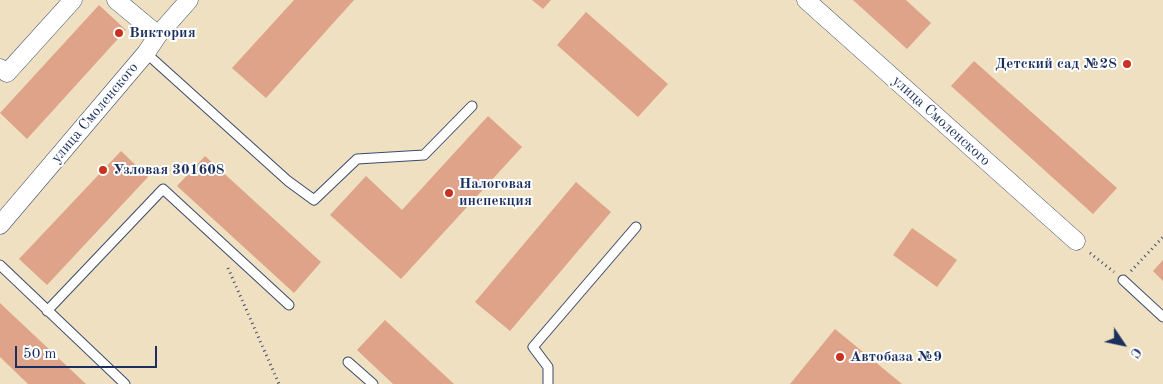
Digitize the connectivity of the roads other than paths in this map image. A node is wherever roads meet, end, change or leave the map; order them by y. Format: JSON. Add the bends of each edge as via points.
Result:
{"nodes":[{"id":1,"x":73,"y":0,"type":"edge"},
{"id":2,"x":116,"y":0,"type":"edge"},
{"id":3,"x":189,"y":0,"type":"edge"},
{"id":4,"x":806,"y":0,"type":"edge"},
{"id":5,"x":158,"y":35,"type":"junction"},
{"id":6,"x":146,"y":53,"type":"junction"},
{"id":7,"x":0,"y":68,"type":"edge"},
{"id":8,"x":472,"y":106,"type":"dead end"},
{"id":9,"x":0,"y":225,"type":"edge"},
{"id":10,"x":636,"y":227,"type":"dead end"},
{"id":11,"x":1076,"y":241,"type":"road end"},
{"id":12,"x":0,"y":265,"type":"edge"},
{"id":13,"x":1123,"y":280,"type":"road end"},
{"id":14,"x":289,"y":305,"type":"dead end"},
{"id":15,"x":47,"y":311,"type":"junction"},
{"id":16,"x":1163,"y":317,"type":"edge"},
{"id":17,"x":348,"y":362,"type":"dead end"},
{"id":18,"x":125,"y":384,"type":"edge"},
{"id":19,"x":373,"y":384,"type":"edge"},
{"id":20,"x":548,"y":384,"type":"edge"}],
"edges":[{"from":1,"to":7,"type":"street","via":[[7,73]]},
{"from":2,"to":5,"type":"street"},
{"from":3,"to":5,"type":"street","name":"улица Смоленского"},
{"from":4,"to":11,"type":"street","name":"улица Смоленского"},
{"from":5,"to":6,"type":"street","name":"улица Смоленского"},
{"from":6,"to":8,"type":"lane","via":[[288,181],[314,200],[357,159],[424,155]]},
{"from":6,"to":9,"type":"street","name":"улица Смоленского"},
{"from":10,"to":20,"type":"lane","via":[[533,347],[548,367]]},
{"from":12,"to":15,"type":"lane"},
{"from":13,"to":16,"type":"lane"},
{"from":14,"to":15,"type":"lane","via":[[163,189]]},
{"from":15,"to":18,"type":"lane"},
{"from":17,"to":19,"type":"lane"}]}
